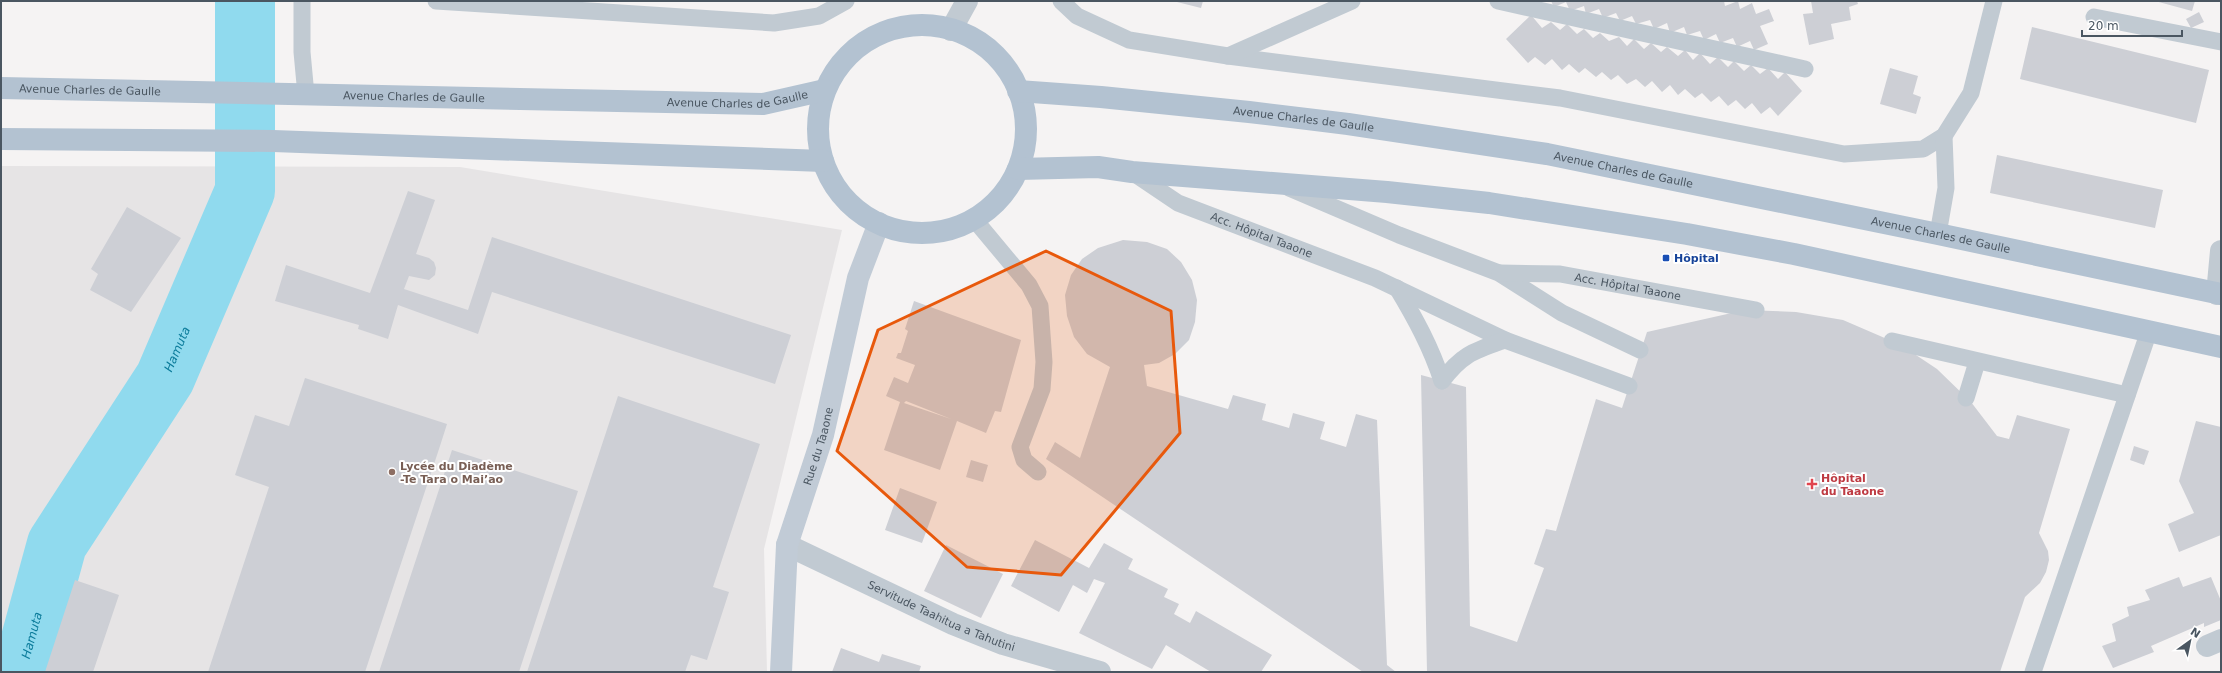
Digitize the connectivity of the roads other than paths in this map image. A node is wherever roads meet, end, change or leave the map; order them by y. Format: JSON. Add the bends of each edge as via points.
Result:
{"nodes":[{"id":1,"x":302,"y":1,"type":"edge"},
{"id":2,"x":436,"y":1,"type":"edge"},
{"id":3,"x":846,"y":1,"type":"edge"},
{"id":4,"x":967,"y":1,"type":"edge"},
{"id":5,"x":1062,"y":1,"type":"edge"},
{"id":6,"x":1352,"y":1,"type":"edge"},
{"id":7,"x":1498,"y":1,"type":"edge"},
{"id":8,"x":1994,"y":1,"type":"edge"},
{"id":9,"x":2094,"y":17,"type":"dead end"},
{"id":10,"x":950,"y":30,"type":"junction"},
{"id":11,"x":2221,"y":42,"type":"edge"},
{"id":12,"x":1228,"y":56,"type":"junction"},
{"id":13,"x":1805,"y":69,"type":"dead end"},
{"id":14,"x":1,"y":88,"type":"edge"},
{"id":15,"x":825,"y":90,"type":"junction"},
{"id":16,"x":1018,"y":91,"type":"junction"},
{"id":17,"x":306,"y":94,"type":"junction"},
{"id":18,"x":1944,"y":136,"type":"junction"},
{"id":19,"x":1,"y":139,"type":"edge"},
{"id":20,"x":823,"y":161,"type":"junction"},
{"id":21,"x":1018,"y":169,"type":"junction"},
{"id":22,"x":1132,"y":172,"type":"junction"},
{"id":23,"x":1278,"y":183,"type":"junction"},
{"id":24,"x":974,"y":219,"type":"junction"},
{"id":25,"x":878,"y":223,"type":"junction"},
{"id":26,"x":1938,"y":234,"type":"junction"},
{"id":27,"x":2221,"y":251,"type":"edge"},
{"id":28,"x":1500,"y":273,"type":"junction"},
{"id":29,"x":1396,"y":288,"type":"junction"},
{"id":30,"x":2219,"y":294,"type":"edge"},
{"id":31,"x":1756,"y":310,"type":"dead end"},
{"id":32,"x":2148,"y":331,"type":"junction"},
{"id":33,"x":1505,"y":340,"type":"junction"},
{"id":34,"x":1892,"y":341,"type":"dead end"},
{"id":35,"x":2221,"y":347,"type":"edge"},
{"id":36,"x":1640,"y":350,"type":"dead end"},
{"id":37,"x":1977,"y":362,"type":"junction"},
{"id":38,"x":1629,"y":386,"type":"dead end"},
{"id":39,"x":2127,"y":395,"type":"junction"},
{"id":40,"x":1966,"y":398,"type":"dead end"},
{"id":41,"x":1038,"y":472,"type":"dead end"},
{"id":42,"x":788,"y":545,"type":"junction"},
{"id":43,"x":781,"y":672,"type":"edge"},
{"id":44,"x":1100,"y":672,"type":"edge"},
{"id":45,"x":2033,"y":672,"type":"edge"}],
"edges":[{"from":1,"to":17,"type":"lane","via":[[302,52]]},
{"from":2,"to":3,"type":"lane","via":[[774,23],[819,16]]},
{"from":4,"to":10,"type":"street"},
{"from":5,"to":12,"type":"lane","via":[[1077,16],[1129,40]]},
{"from":6,"to":12,"type":"lane"},
{"from":7,"to":13,"type":"lane"},
{"from":8,"to":18,"type":"lane","via":[[1971,93]]},
{"from":9,"to":11,"type":"lane"},
{"from":10,"to":15,"type":"main road","name":"Avenue Charles de Gaulle","via":[[923,25],[909,26],[870,39],[839,66]]},
{"from":10,"to":16,"type":"main road","name":"Avenue Charles de Gaulle","via":[[972,39],[992,53],[1007,70]]},
{"from":12,"to":18,"type":"lane","via":[[1560,98],[1844,154],[1923,149]]},
{"from":14,"to":17,"type":"main road","name":"Avenue Charles de Gaulle"},
{"from":15,"to":17,"type":"main road","name":"Avenue Charles de Gaulle","via":[[763,104]]},
{"from":15,"to":20,"type":"main road","name":"Avenue Charles de Gaulle","via":[[818,125]]},
{"from":16,"to":21,"type":"main road","name":"Avenue Charles de Gaulle","via":[[1023,104],[1026,130]]},
{"from":16,"to":26,"type":"main road","name":"Avenue Charles de Gaulle","via":[[1249,112],[1547,154]]},
{"from":18,"to":26,"type":"lane","via":[[1946,188]]},
{"from":19,"to":20,"type":"main road","via":[[273,141]]},
{"from":20,"to":25,"type":"main road","name":"Avenue Charles de Gaulle","via":[[839,191],[854,208]]},
{"from":21,"to":22,"type":"main road","via":[[1098,167]]},
{"from":21,"to":24,"type":"main road","name":"Avenue Charles de Gaulle","via":[[1000,198]]},
{"from":22,"to":23,"type":"main road"},
{"from":22,"to":29,"type":"lane","name":"Acc. Hôpital Taaone","via":[[1178,203]]},
{"from":23,"to":28,"type":"lane","via":[[1399,235]]},
{"from":23,"to":32,"type":"main road","via":[[1489,203],[1687,234],[1794,254]]},
{"from":24,"to":25,"type":"main road","name":"Avenue Charles de Gaulle","via":[[951,229],[927,233],[902,231]]},
{"from":24,"to":41,"type":"lane","via":[[1029,285],[1040,306],[1044,362],[1042,389],[1020,447],[1024,460]]},
{"from":25,"to":42,"type":"main road","name":"Rue du Taaone","via":[[858,278],[823,434]]},
{"from":26,"to":30,"type":"main road","name":"Avenue Charles de Gaulle"},
{"from":27,"to":30,"type":"street"},
{"from":28,"to":31,"type":"lane","name":"Acc. Hôpital Taaone","via":[[1560,274]]},
{"from":28,"to":36,"type":"lane","via":[[1562,314]]},
{"from":29,"to":33,"type":"lane","name":"Acc. Hôpital Taaone"},
{"from":29,"to":33,"type":"lane","via":[[1433,354],[1442,381],[1453,365],[1464,356]]},
{"from":32,"to":35,"type":"main road"},
{"from":32,"to":39,"type":"lane"},
{"from":33,"to":38,"type":"lane","name":"Acc. Hôpital Taaone"},
{"from":34,"to":37,"type":"lane"},
{"from":37,"to":39,"type":"lane"},
{"from":37,"to":40,"type":"lane"},
{"from":39,"to":45,"type":"lane"},
{"from":42,"to":43,"type":"main road","name":"Rue du Taaone"},
{"from":42,"to":44,"type":"street","name":"Servitude Taahitua a Tahutini","via":[[953,624],[1002,644]]}]}
